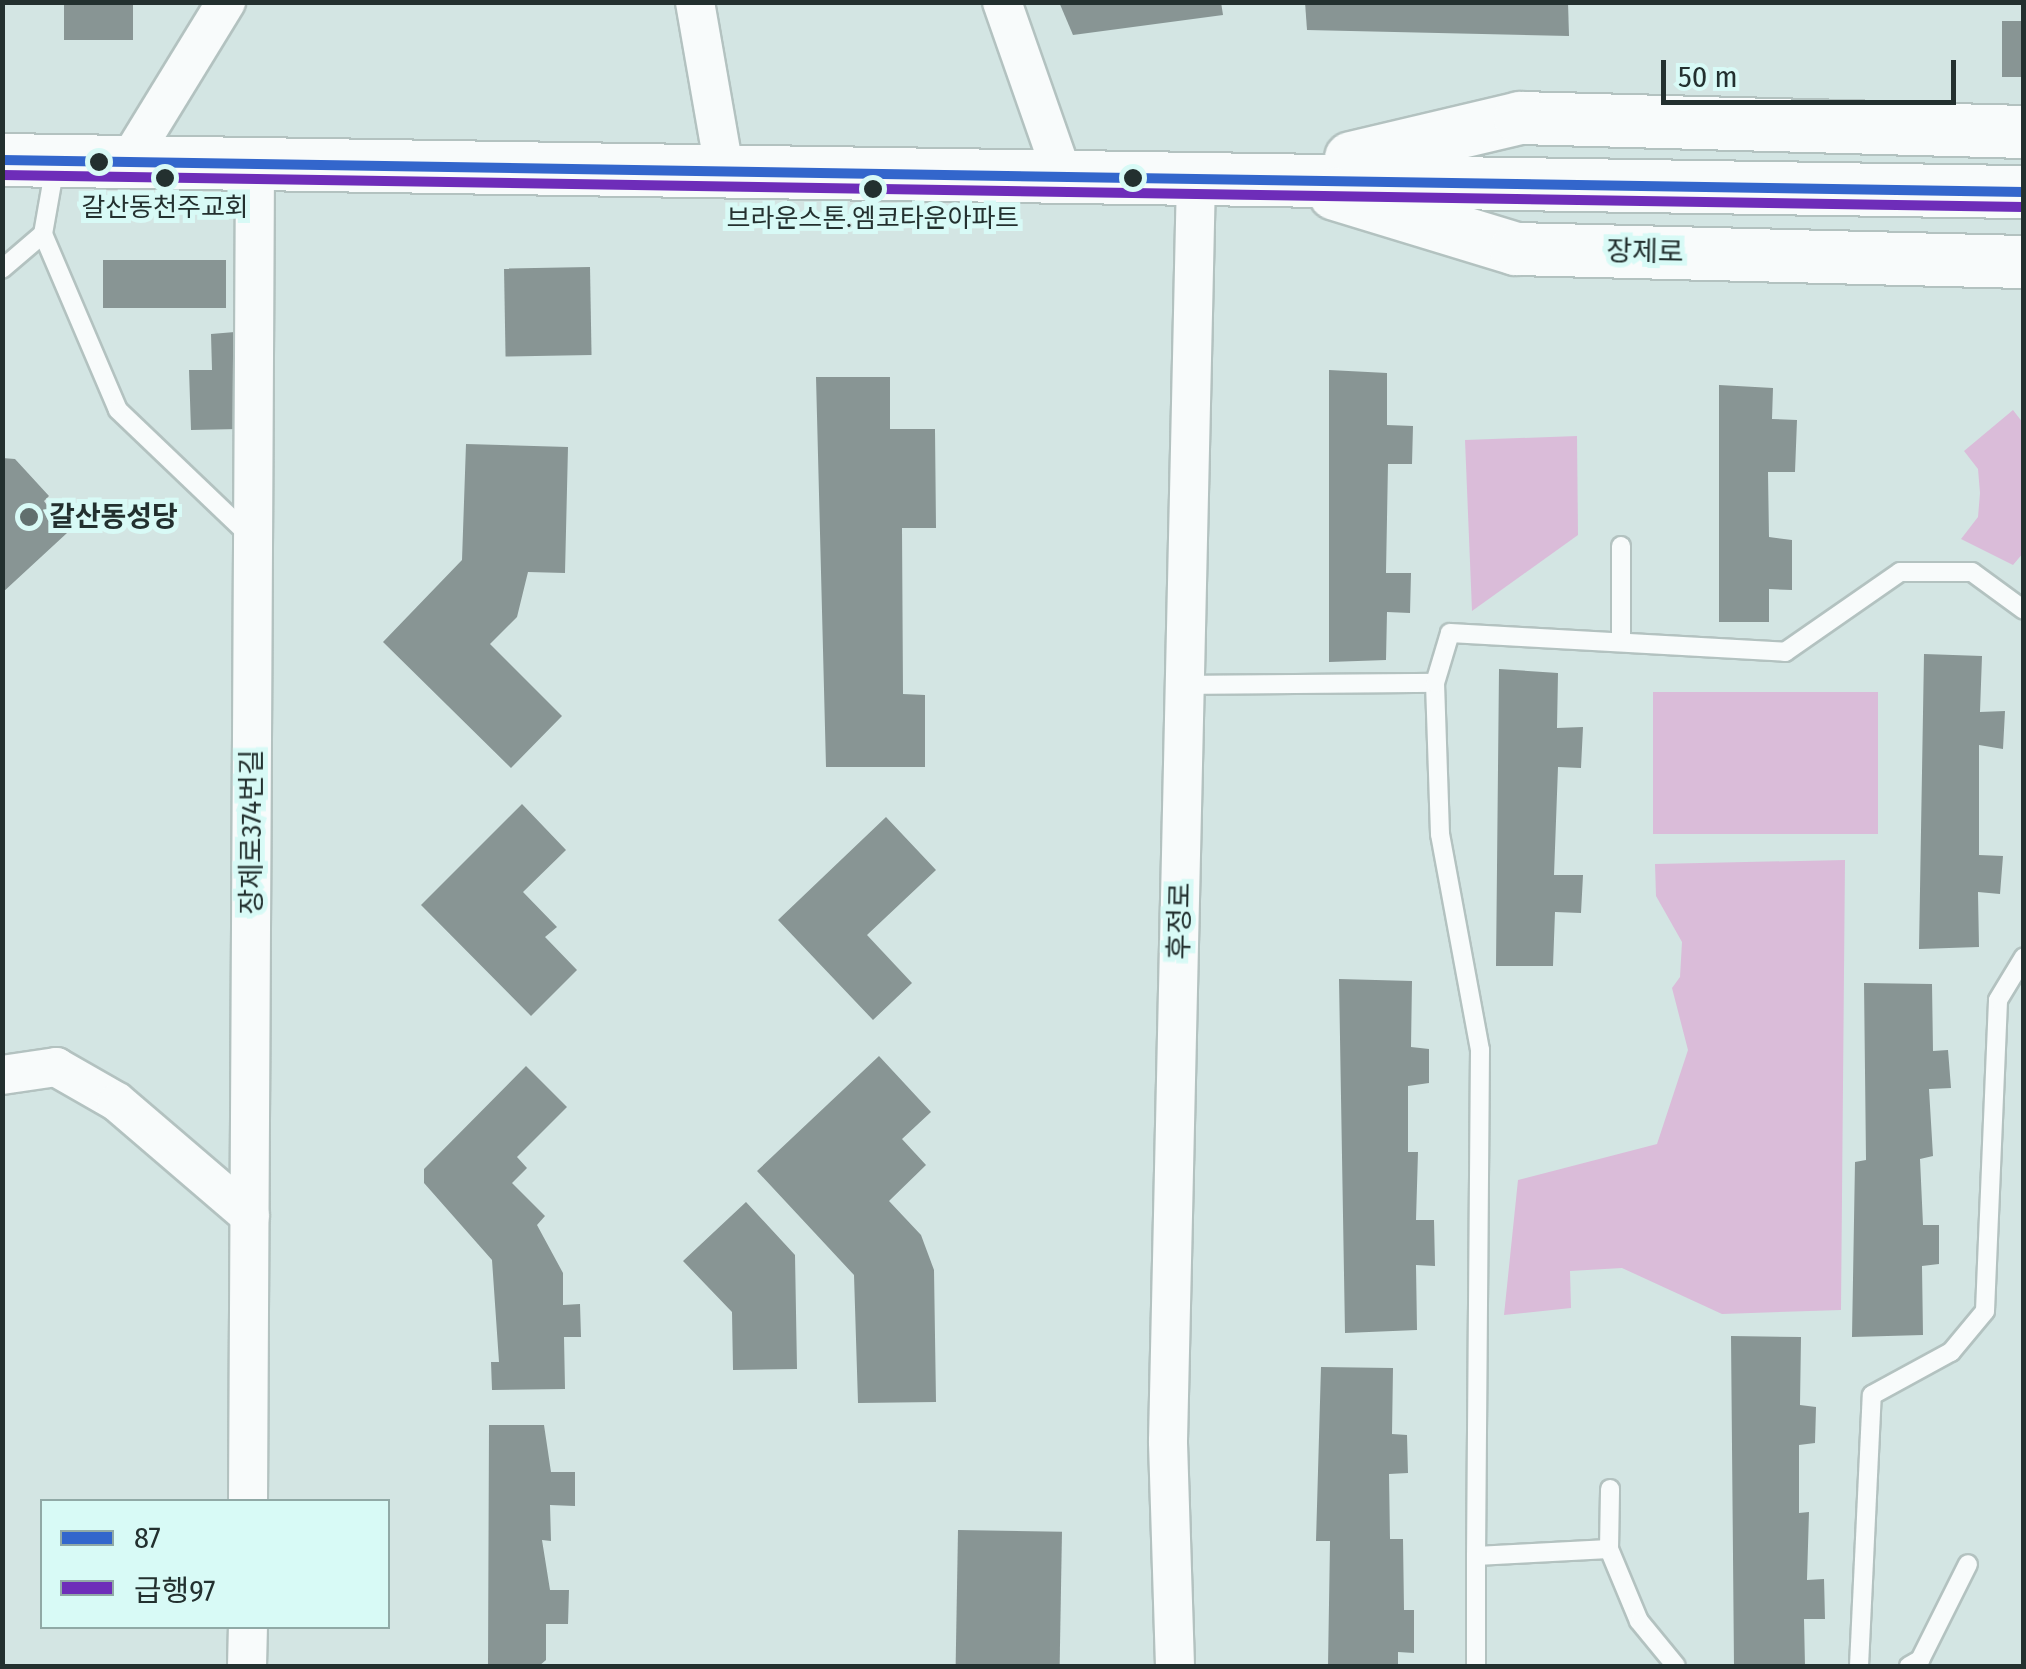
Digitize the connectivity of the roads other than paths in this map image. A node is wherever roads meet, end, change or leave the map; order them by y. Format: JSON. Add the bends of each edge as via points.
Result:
{"nodes":[{"id":1,"x":695,"y":2,"type":"edge"},
{"id":2,"x":1002,"y":2,"type":"edge"},
{"id":3,"x":228,"y":5,"type":"edge"},
{"id":4,"x":2024,"y":132,"type":"edge"},
{"id":5,"x":2,"y":160,"type":"edge"},
{"id":6,"x":56,"y":161,"type":"junction"},
{"id":7,"x":128,"y":162,"type":"junction"},
{"id":8,"x":255,"y":163,"type":"junction"},
{"id":9,"x":724,"y":169,"type":"junction"},
{"id":10,"x":1062,"y":174,"type":"junction"},
{"id":11,"x":1196,"y":176,"type":"junction"},
{"id":12,"x":1276,"y":176,"type":"junction"},
{"id":13,"x":2024,"y":192,"type":"edge"},
{"id":14,"x":43,"y":234,"type":"junction"},
{"id":15,"x":2024,"y":262,"type":"edge"},
{"id":16,"x":2,"y":269,"type":"edge"},
{"id":17,"x":253,"y":539,"type":"junction"},
{"id":18,"x":1621,"y":546,"type":"dead end"},
{"id":19,"x":2024,"y":610,"type":"edge"},
{"id":20,"x":1620,"y":638,"type":"junction"},
{"id":21,"x":1435,"y":684,"type":"junction"},
{"id":22,"x":1185,"y":685,"type":"junction"},
{"id":23,"x":2024,"y":957,"type":"edge"},
{"id":24,"x":2,"y":1074,"type":"edge"},
{"id":25,"x":250,"y":1216,"type":"junction"},
{"id":26,"x":1610,"y":1489,"type":"dead end"},
{"id":27,"x":248,"y":1499,"type":"edge"},
{"id":28,"x":1608,"y":1549,"type":"junction"},
{"id":29,"x":1476,"y":1556,"type":"junction"},
{"id":30,"x":1968,"y":1564,"type":"dead end"},
{"id":31,"x":248,"y":1629,"type":"edge"},
{"id":32,"x":248,"y":1666,"type":"edge"},
{"id":33,"x":1174,"y":1666,"type":"edge"},
{"id":34,"x":1476,"y":1666,"type":"edge"},
{"id":35,"x":1676,"y":1666,"type":"edge"},
{"id":36,"x":1858,"y":1666,"type":"edge"},
{"id":37,"x":1909,"y":1666,"type":"edge"}],
"edges":[{"from":1,"to":9,"type":"street"},
{"from":2,"to":10,"type":"street"},
{"from":3,"to":7,"type":"street"},
{"from":4,"to":12,"type":"main road","name":"장제로","via":[[1520,118]]},
{"from":5,"to":6,"type":"main road","name":"장제로"},
{"from":6,"to":7,"type":"main road","name":"장제로"},
{"from":6,"to":14,"type":"lane"},
{"from":7,"to":8,"type":"main road","name":"장제로"},
{"from":8,"to":9,"type":"main road","name":"장제로"},
{"from":8,"to":17,"type":"street","name":"장제로374번길"},
{"from":9,"to":10,"type":"main road","name":"장제로"},
{"from":10,"to":11,"type":"main road","name":"장제로"},
{"from":11,"to":12,"type":"main road","name":"장제로"},
{"from":11,"to":22,"type":"street","name":"후정로"},
{"from":12,"to":13,"type":"main road","name":"장제로"},
{"from":12,"to":15,"type":"main road","name":"장제로","via":[[1516,249]]},
{"from":14,"to":16,"type":"lane"},
{"from":14,"to":17,"type":"lane","via":[[118,410]]},
{"from":17,"to":25,"type":"street","name":"장제로374번길"},
{"from":18,"to":20,"type":"lane"},
{"from":19,"to":20,"type":"lane","via":[[1972,572],[1900,572],[1786,652]]},
{"from":20,"to":21,"type":"lane","via":[[1450,633]]},
{"from":21,"to":22,"type":"lane"},
{"from":21,"to":29,"type":"lane","via":[[1440,834],[1480,1050]]},
{"from":22,"to":33,"type":"street","name":"후정로","via":[[1168,1441]]},
{"from":23,"to":36,"type":"lane","via":[[1998,1000],[1985,1311],[1952,1352],[1872,1395]]},
{"from":24,"to":25,"type":"street","via":[[56,1067],[118,1102]]},
{"from":25,"to":27,"type":"street","name":"장제로374번길"},
{"from":26,"to":28,"type":"lane"},
{"from":28,"to":29,"type":"lane"},
{"from":28,"to":35,"type":"lane","via":[[1639,1621]]},
{"from":29,"to":34,"type":"lane"},
{"from":30,"to":37,"type":"lane","via":[[1920,1660]]},
{"from":31,"to":32,"type":"street"}]}
